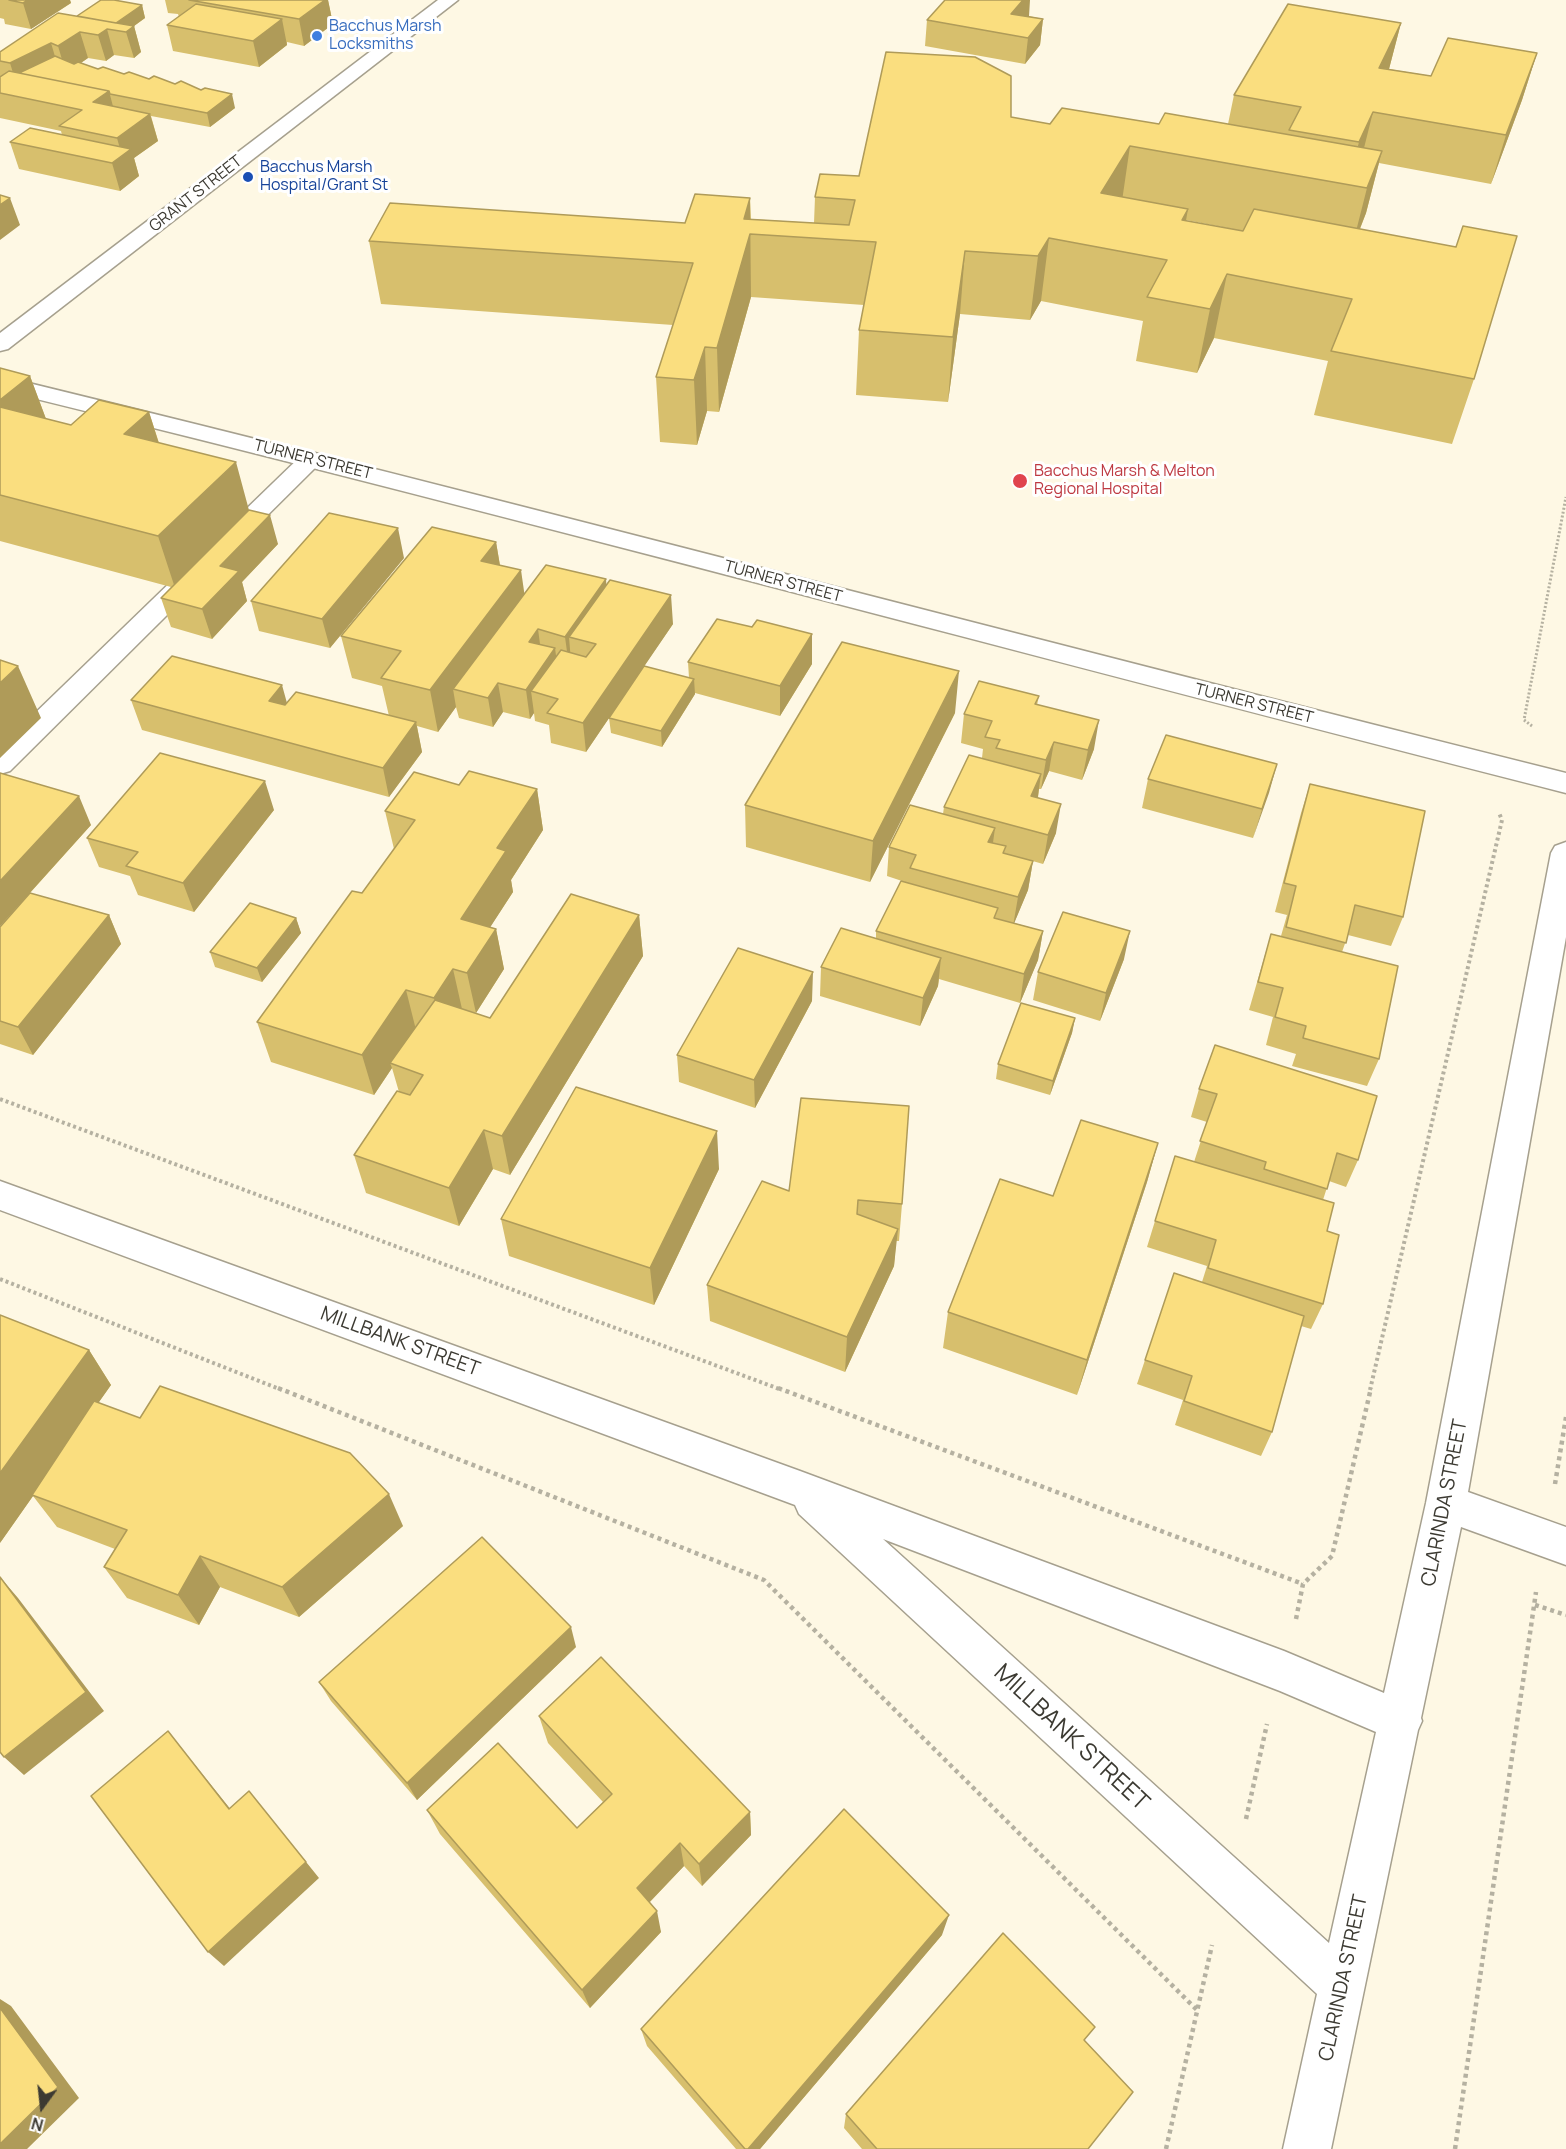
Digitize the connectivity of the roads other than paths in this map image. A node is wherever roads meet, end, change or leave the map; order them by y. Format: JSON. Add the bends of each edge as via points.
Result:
{"nodes":[{"id":1,"x":449,"y":0,"type":"edge"},
{"id":2,"x":5,"y":336,"type":"edge"},
{"id":3,"x":0,"y":383,"type":"edge"},
{"id":4,"x":311,"y":459,"type":"junction"},
{"id":5,"x":0,"y":764,"type":"edge"},
{"id":6,"x":1566,"y":783,"type":"edge"},
{"id":7,"x":1566,"y":853,"type":"edge"},
{"id":8,"x":0,"y":1196,"type":"edge"},
{"id":9,"x":801,"y":1489,"type":"junction"},
{"id":10,"x":1446,"y":1503,"type":"junction"},
{"id":11,"x":1557,"y":1542,"type":"edge"},
{"id":12,"x":1401,"y":1721,"type":"junction"},
{"id":13,"x":1342,"y":1986,"type":"junction"},
{"id":14,"x":1307,"y":2149,"type":"edge"}],
"edges":[{"from":1,"to":2,"type":"street","name":"GRANT STREET"},
{"from":3,"to":4,"type":"street","name":"TURNER STREET"},
{"from":4,"to":5,"type":"street"},
{"from":4,"to":6,"type":"street","name":"TURNER STREET"},
{"from":7,"to":10,"type":"street","name":"CLARINDA STREET"},
{"from":8,"to":9,"type":"street","name":"MILLBANK STREET"},
{"from":9,"to":12,"type":"street","name":"MILLBANK STREET","via":[[1284,1672]]},
{"from":9,"to":13,"type":"street","name":"MILLBANK STREET"},
{"from":10,"to":11,"type":"street"},
{"from":10,"to":12,"type":"street","name":"CLARINDA STREET"},
{"from":12,"to":13,"type":"street","name":"CLARINDA STREET"},
{"from":13,"to":14,"type":"street","name":"CLARINDA STREET"}]}
